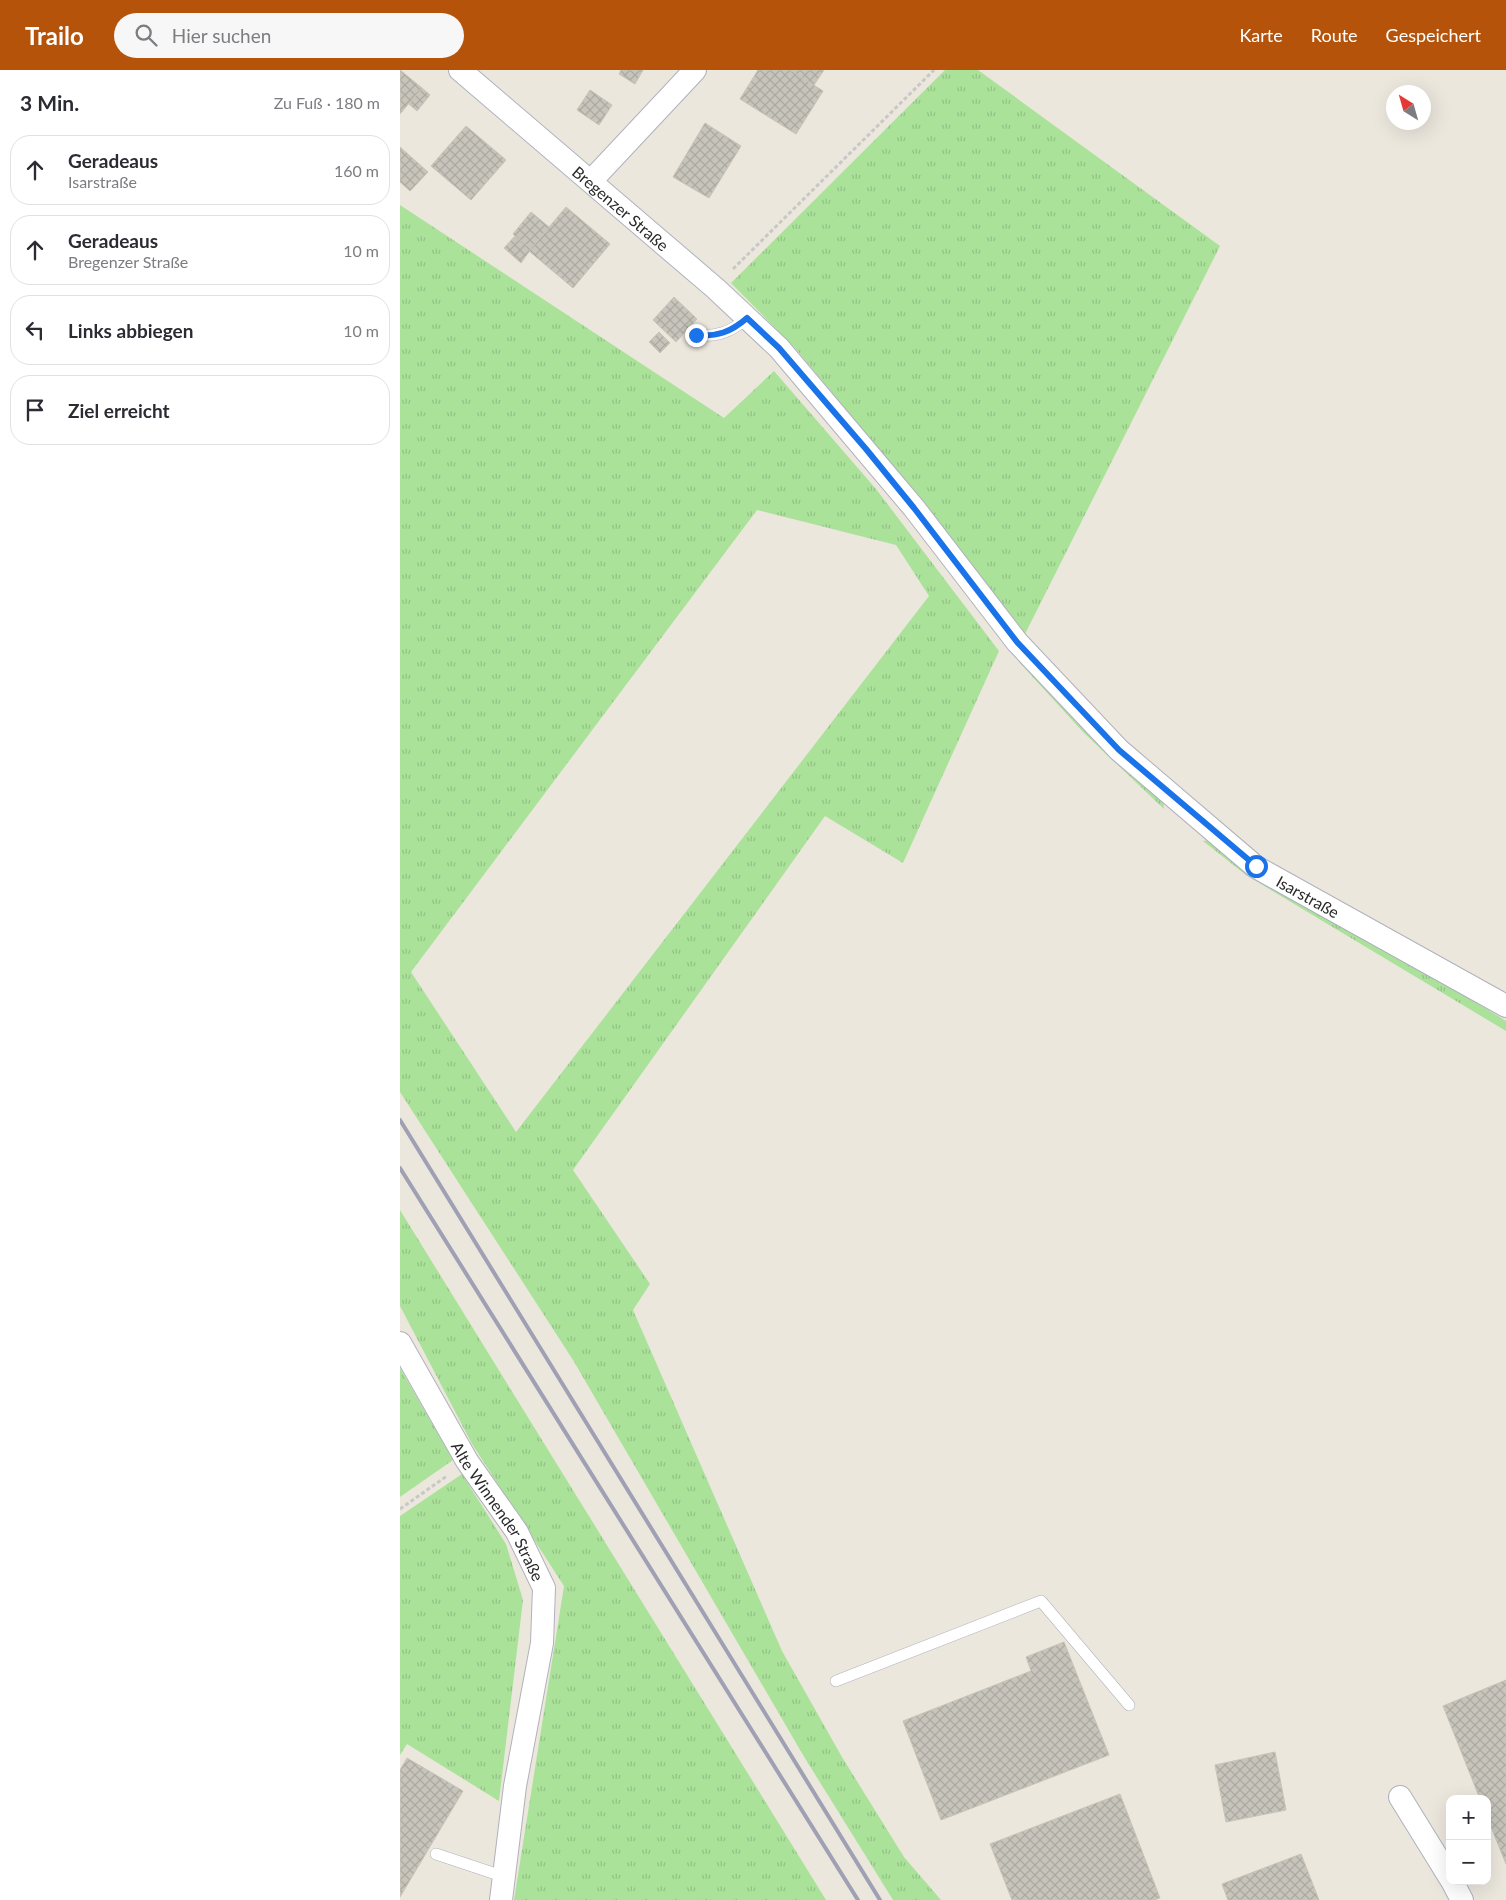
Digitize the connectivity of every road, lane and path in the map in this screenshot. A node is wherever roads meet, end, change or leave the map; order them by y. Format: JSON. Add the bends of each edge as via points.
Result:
{"nodes":[{"id":1,"x":460,"y":70,"type":"edge"},
{"id":2,"x":695,"y":70,"type":"edge"},
{"id":3,"x":934,"y":70,"type":"edge"},
{"id":4,"x":591,"y":181,"type":"junction"},
{"id":5,"x":715,"y":288,"type":"junction"},
{"id":6,"x":747,"y":318,"type":"junction"},
{"id":7,"x":696,"y":335,"type":"dead end"},
{"id":8,"x":779,"y":348,"type":"joint"},
{"id":9,"x":1506,"y":1006,"type":"edge"},
{"id":10,"x":400,"y":1343,"type":"edge"},
{"id":11,"x":467,"y":1462,"type":"junction"},
{"id":12,"x":400,"y":1508,"type":"edge"},
{"id":13,"x":836,"y":1681,"type":"dead end"},
{"id":14,"x":1129,"y":1706,"type":"dead end"},
{"id":15,"x":1400,"y":1797,"type":"dead end"},
{"id":16,"x":436,"y":1854,"type":"dead end"},
{"id":17,"x":1446,"y":1872,"type":"edge"},
{"id":18,"x":505,"y":1877,"type":"junction"},
{"id":19,"x":1454,"y":1885,"type":"edge"},
{"id":20,"x":501,"y":1900,"type":"edge"},
{"id":21,"x":1462,"y":1900,"type":"edge"}],
"edges":[{"from":1,"to":4,"type":"street","name":"Bregenzer Straße"},
{"from":2,"to":4,"type":"street"},
{"from":3,"to":5,"type":"path"},
{"from":4,"to":5,"type":"street","name":"Bregenzer Straße"},
{"from":5,"to":6,"type":"street","name":"Bregenzer Straße"},
{"from":6,"to":7,"type":"lane","via":[[726,333]]},
{"from":6,"to":8,"type":"street","name":"Bregenzer Straße"},
{"from":8,"to":9,"type":"street","name":"Isarstraße","via":[[914,508],[1017,642],[1119,750],[1256,866]]},
{"from":10,"to":11,"type":"street","name":"Alte Winnender Straße"},
{"from":11,"to":12,"type":"path"},
{"from":11,"to":18,"type":"street","name":"Alte Winnender Straße","via":[[517,1532],[544,1588],[542,1643],[515,1786]]},
{"from":13,"to":14,"type":"lane","via":[[1041,1601]]},
{"from":15,"to":17,"type":"street"},
{"from":16,"to":18,"type":"lane"},
{"from":18,"to":20,"type":"street","name":"Alte Winnender Straße"},
{"from":19,"to":21,"type":"street"}]}
